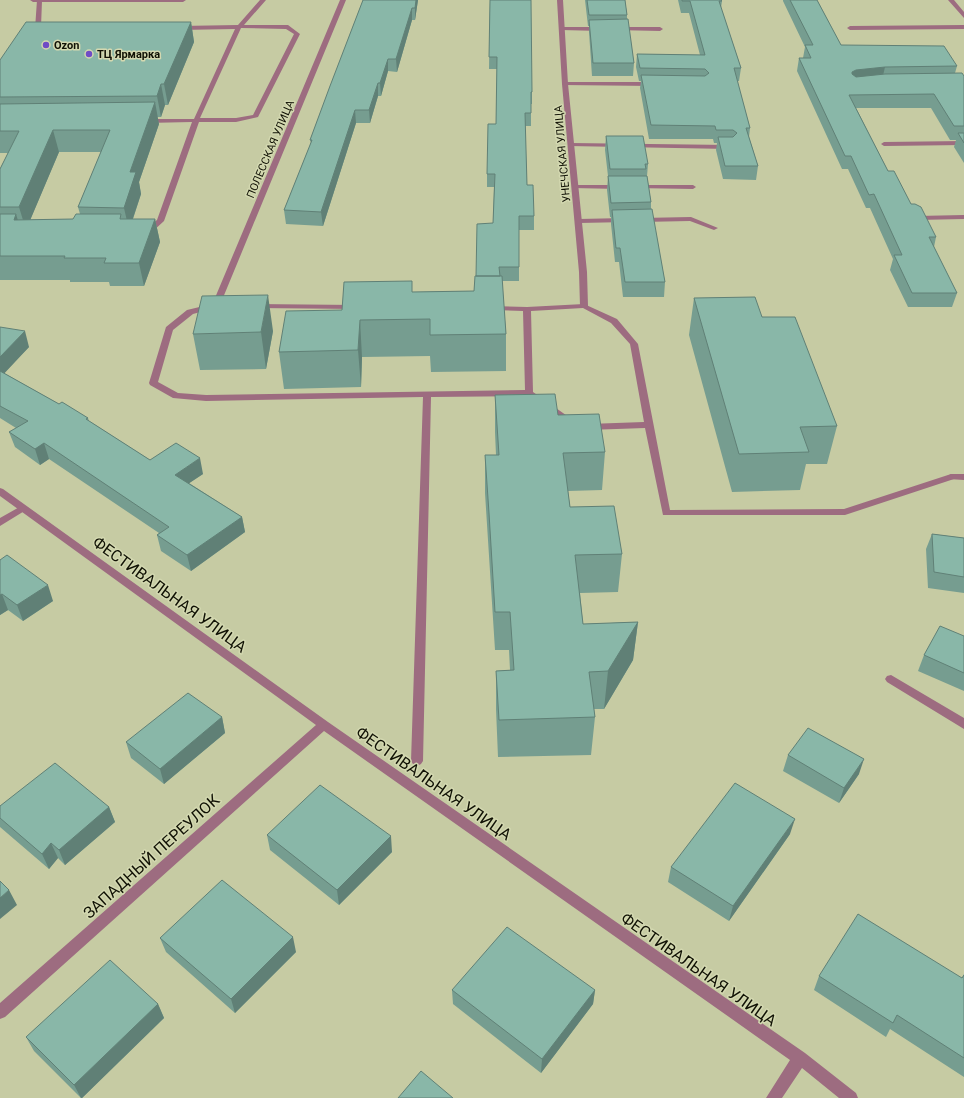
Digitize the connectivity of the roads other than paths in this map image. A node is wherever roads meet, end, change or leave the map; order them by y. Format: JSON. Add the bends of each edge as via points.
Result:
{"nodes":[{"id":1,"x":33,"y":0,"type":"edge"},
{"id":2,"x":39,"y":0,"type":"edge"},
{"id":3,"x":183,"y":0,"type":"edge"},
{"id":4,"x":263,"y":0,"type":"edge"},
{"id":5,"x":343,"y":0,"type":"edge"},
{"id":6,"x":560,"y":0,"type":"edge"},
{"id":7,"x":951,"y":0,"type":"edge"},
{"id":8,"x":964,"y":16,"type":"edge"},
{"id":9,"x":964,"y":27,"type":"edge"},
{"id":10,"x":176,"y":28,"type":"edge"},
{"id":11,"x":238,"y":28,"type":"junction"},
{"id":12,"x":850,"y":28,"type":"dead end"},
{"id":13,"x":53,"y":29,"type":"edge"},
{"id":14,"x":563,"y":29,"type":"junction"},
{"id":15,"x":660,"y":29,"type":"dead end"},
{"id":16,"x":565,"y":84,"type":"junction"},
{"id":17,"x":657,"y":84,"type":"edge"},
{"id":18,"x":141,"y":121,"type":"edge"},
{"id":19,"x":196,"y":121,"type":"junction"},
{"id":20,"x":964,"y":143,"type":"edge"},
{"id":21,"x":884,"y":144,"type":"dead end"},
{"id":22,"x":571,"y":145,"type":"junction"},
{"id":23,"x":731,"y":147,"type":"edge"},
{"id":24,"x":574,"y":187,"type":"junction"},
{"id":25,"x":693,"y":187,"type":"dead end"},
{"id":26,"x":964,"y":217,"type":"edge"},
{"id":27,"x":917,"y":218,"type":"edge"},
{"id":28,"x":578,"y":221,"type":"junction"},
{"id":29,"x":714,"y":228,"type":"dead end"},
{"id":30,"x":138,"y":233,"type":"edge"},
{"id":31,"x":248,"y":305,"type":"edge"},
{"id":32,"x":584,"y":306,"type":"junction"},
{"id":33,"x":368,"y":307,"type":"edge"},
{"id":34,"x":487,"y":308,"type":"edge"},
{"id":35,"x":527,"y":309,"type":"junction"},
{"id":36,"x":530,"y":393,"type":"junction"},
{"id":37,"x":427,"y":395,"type":"junction"},
{"id":38,"x":649,"y":425,"type":"junction"},
{"id":39,"x":964,"y":477,"type":"edge"},
{"id":40,"x":0,"y":491,"type":"edge"},
{"id":41,"x":24,"y":508,"type":"junction"},
{"id":42,"x":0,"y":523,"type":"edge"},
{"id":43,"x":891,"y":679,"type":"dead end"},
{"id":44,"x":964,"y":724,"type":"edge"},
{"id":45,"x":324,"y":725,"type":"junction"},
{"id":46,"x":417,"y":761,"type":"dead end"},
{"id":47,"x":0,"y":1012,"type":"edge"},
{"id":48,"x":800,"y":1058,"type":"junction"},
{"id":49,"x":773,"y":1098,"type":"edge"},
{"id":50,"x":851,"y":1098,"type":"edge"}],
"edges":[{"from":1,"to":2,"type":"street"},
{"from":2,"to":3,"type":"street"},
{"from":2,"to":13,"type":"street","via":[[38,29]]},
{"from":4,"to":11,"type":"street"},
{"from":5,"to":37,"type":"street","name":"ПОЛЕССКАЯ УЛИЦА","via":[[220,305],[190,312],[169,329],[153,384],[176,396],[206,398]]},
{"from":6,"to":14,"type":"street","name":"УНЕЧСКАЯ УЛИЦА"},
{"from":7,"to":8,"type":"street"},
{"from":9,"to":12,"type":"street"},
{"from":10,"to":11,"type":"street"},
{"from":11,"to":19,"type":"street"},
{"from":11,"to":19,"type":"street","via":[[288,27],[296,34],[255,117]]},
{"from":14,"to":15,"type":"street"},
{"from":14,"to":16,"type":"street","name":"УНЕЧСКАЯ УЛИЦА"},
{"from":16,"to":17,"type":"street"},
{"from":16,"to":22,"type":"street","name":"УНЕЧСКАЯ УЛИЦА"},
{"from":18,"to":19,"type":"street"},
{"from":19,"to":30,"type":"street","via":[[160,221],[149,230]]},
{"from":20,"to":21,"type":"street"},
{"from":22,"to":23,"type":"street"},
{"from":22,"to":24,"type":"street","name":"УНЕЧСКАЯ УЛИЦА"},
{"from":24,"to":25,"type":"street"},
{"from":24,"to":28,"type":"street","name":"УНЕЧСКАЯ УЛИЦА"},
{"from":26,"to":27,"type":"street"},
{"from":28,"to":29,"type":"street","via":[[691,219]]},
{"from":28,"to":32,"type":"street","name":"УНЕЧСКАЯ УЛИЦА"},
{"from":31,"to":33,"type":"street"},
{"from":32,"to":35,"type":"street"},
{"from":32,"to":38,"type":"street","via":[[614,321],[634,344]]},
{"from":34,"to":35,"type":"street"},
{"from":35,"to":36,"type":"street"},
{"from":36,"to":37,"type":"street"},
{"from":36,"to":38,"type":"street","via":[[576,427]]},
{"from":37,"to":46,"type":"street"},
{"from":38,"to":39,"type":"street","via":[[666,513],[845,512],[951,477]]},
{"from":40,"to":41,"type":"street","name":"ФЕСТИВАЛЬНАЯ УЛИЦА"},
{"from":41,"to":42,"type":"street"},
{"from":41,"to":45,"type":"street","name":"ФЕСТИВАЛЬНАЯ УЛИЦА"},
{"from":43,"to":44,"type":"street"},
{"from":45,"to":47,"type":"street","name":"ЗАПАДНЫЙ ПЕРЕУЛОК"},
{"from":45,"to":48,"type":"street","name":"ФЕСТИВАЛЬНАЯ УЛИЦА"},
{"from":48,"to":49,"type":"street"},
{"from":48,"to":50,"type":"street","name":"ФЕСТИВАЛЬНАЯ УЛИЦА"}]}
